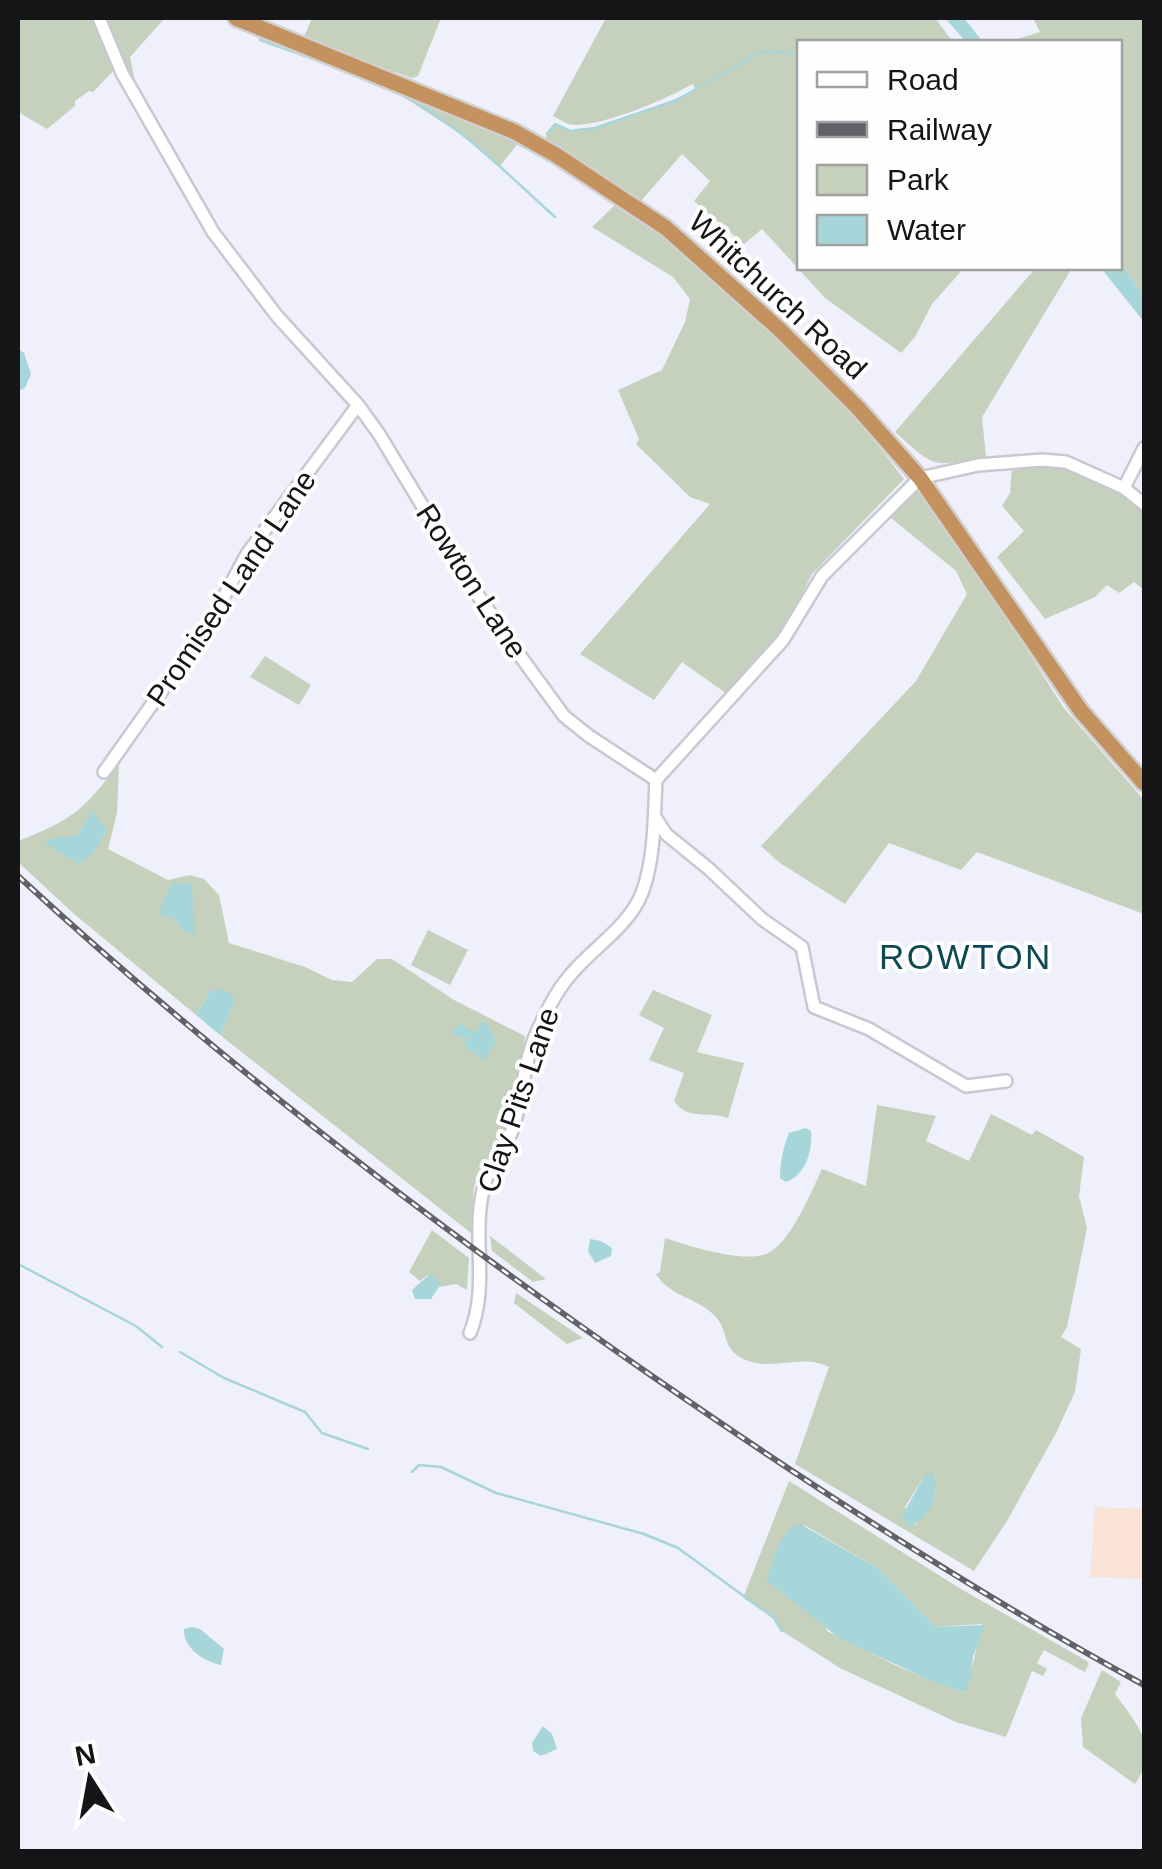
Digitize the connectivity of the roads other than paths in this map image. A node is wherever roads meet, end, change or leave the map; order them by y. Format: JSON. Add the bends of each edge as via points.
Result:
{"nodes":[{"id":1,"x":99,"y":18,"type":"edge"},
{"id":2,"x":236,"y":18,"type":"edge"},
{"id":3,"x":358,"y":405,"type":"junction"},
{"id":4,"x":1144,"y":448,"type":"edge"},
{"id":5,"x":920,"y":478,"type":"junction"},
{"id":6,"x":1124,"y":488,"type":"junction"},
{"id":7,"x":1144,"y":504,"type":"edge"},
{"id":8,"x":104,"y":772,"type":"dead end"},
{"id":9,"x":656,"y":780,"type":"junction"},
{"id":10,"x":1144,"y":783,"type":"edge"},
{"id":11,"x":655,"y":817,"type":"junction"},
{"id":12,"x":1006,"y":1080,"type":"dead end"},
{"id":13,"x":470,"y":1333,"type":"dead end"}],
"edges":[{"from":1,"to":3,"type":"street","name":"Rowton Lane","via":[[122,73],[213,232],[276,316]]},
{"from":2,"to":5,"type":"highway","name":"Whitchurch Road","via":[[556,154],[666,228],[779,328]]},
{"from":3,"to":8,"type":"street","name":"Promised Land Lane","via":[[247,554],[208,624]]},
{"from":3,"to":9,"type":"street","name":"Rowton Lane","via":[[466,578],[564,716]]},
{"from":4,"to":6,"type":"street"},
{"from":5,"to":6,"type":"street","via":[[1042,460],[1077,466]]},
{"from":5,"to":9,"type":"street","via":[[822,576],[783,640]]},
{"from":5,"to":10,"type":"highway","name":"Whitchurch Road","via":[[1082,710]]},
{"from":6,"to":7,"type":"street"},
{"from":9,"to":11,"type":"street","name":"Clay Pits Lane"},
{"from":11,"to":12,"type":"street","via":[[762,920],[802,947],[814,1007],[869,1029],[966,1086]]},
{"from":11,"to":13,"type":"street","name":"Clay Pits Lane","via":[[641,897],[555,995],[532,1042],[512,1133],[483,1187],[482,1272]]}]}
